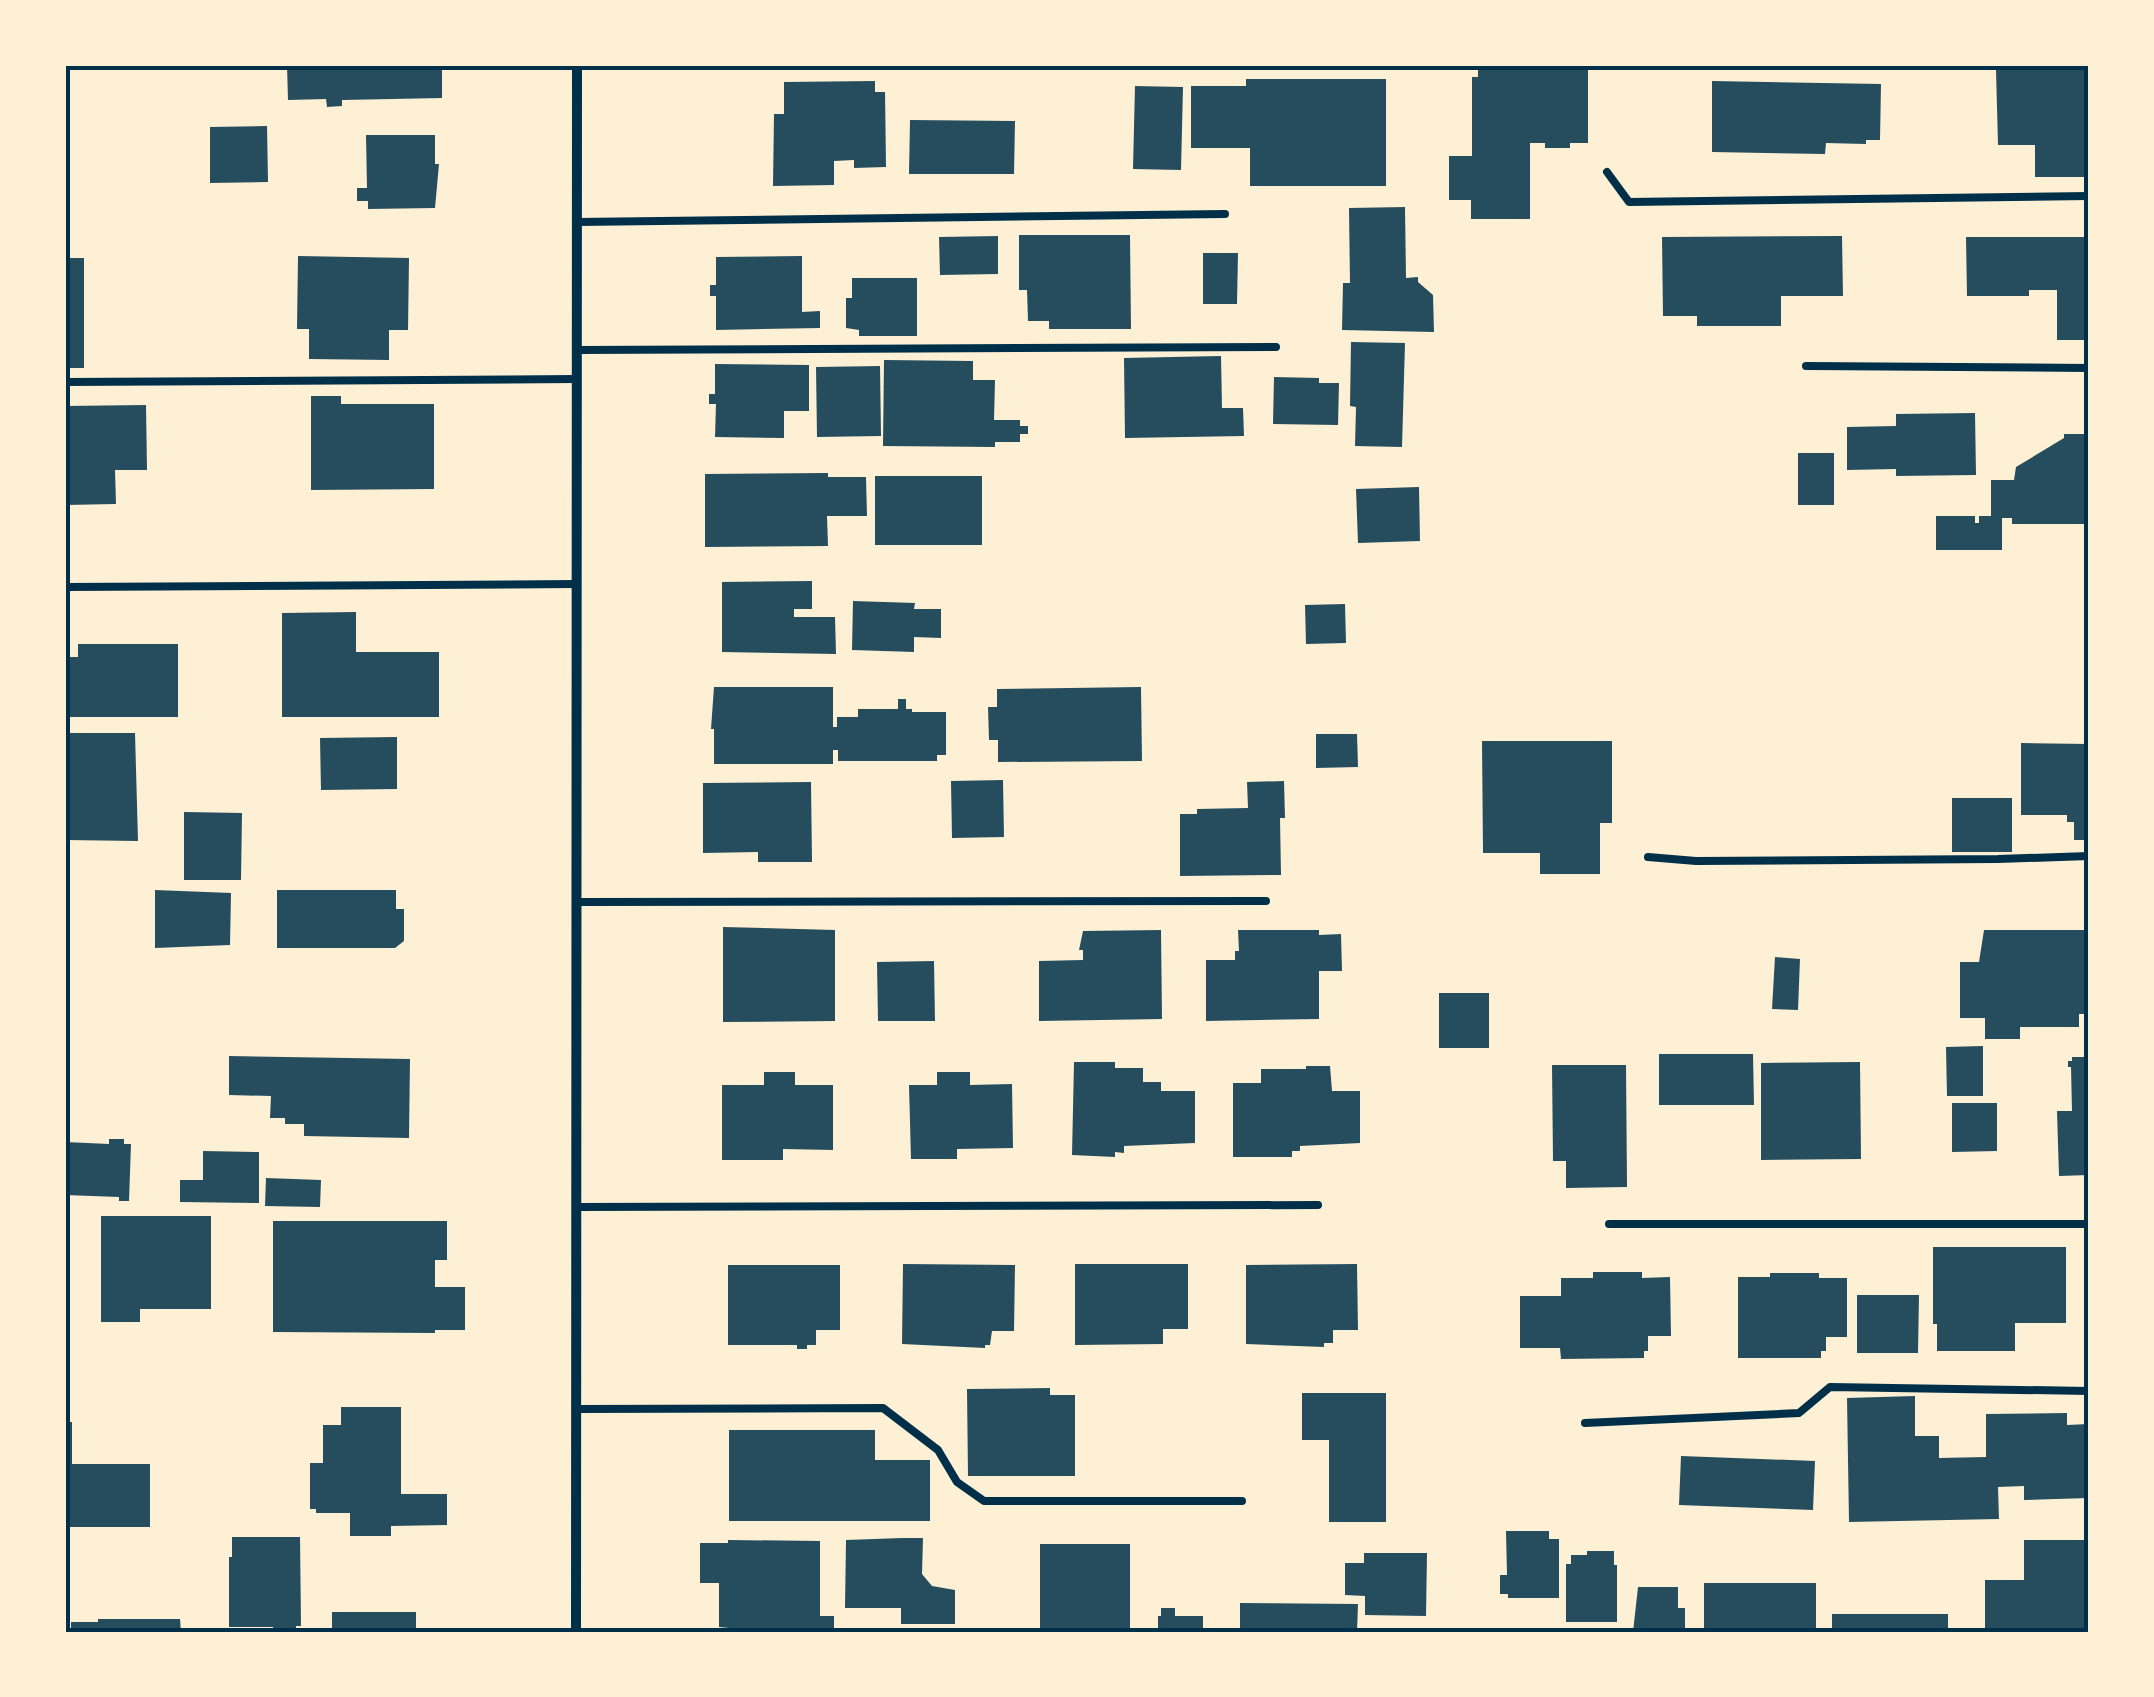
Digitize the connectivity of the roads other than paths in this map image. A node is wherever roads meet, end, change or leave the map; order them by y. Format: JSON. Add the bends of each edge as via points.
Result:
{"nodes":[{"id":1,"x":577,"y":65,"type":"edge"},
{"id":2,"x":1608,"y":172,"type":"dead end"},
{"id":3,"x":2089,"y":196,"type":"edge"},
{"id":4,"x":1225,"y":214,"type":"dead end"},
{"id":5,"x":577,"y":222,"type":"junction"},
{"id":6,"x":1276,"y":347,"type":"dead end"},
{"id":7,"x":577,"y":350,"type":"junction"},
{"id":8,"x":1806,"y":366,"type":"dead end"},
{"id":9,"x":2089,"y":368,"type":"edge"},
{"id":10,"x":577,"y":380,"type":"junction"},
{"id":11,"x":65,"y":382,"type":"edge"},
{"id":12,"x":577,"y":584,"type":"junction"},
{"id":13,"x":65,"y":587,"type":"edge"},
{"id":14,"x":2089,"y":856,"type":"edge"},
{"id":15,"x":1648,"y":857,"type":"dead end"},
{"id":16,"x":1266,"y":901,"type":"dead end"},
{"id":17,"x":577,"y":902,"type":"junction"},
{"id":18,"x":1318,"y":1205,"type":"dead end"},
{"id":19,"x":576,"y":1207,"type":"junction"},
{"id":20,"x":1609,"y":1224,"type":"dead end"},
{"id":21,"x":2089,"y":1224,"type":"edge"},
{"id":22,"x":2089,"y":1391,"type":"edge"},
{"id":23,"x":576,"y":1409,"type":"junction"},
{"id":24,"x":1584,"y":1423,"type":"dead end"},
{"id":25,"x":1242,"y":1500,"type":"dead end"},
{"id":26,"x":576,"y":1632,"type":"edge"}],
"edges":[{"from":1,"to":5,"type":"street"},
{"from":2,"to":3,"type":"lane","via":[[1629,202]]},
{"from":4,"to":5,"type":"lane"},
{"from":5,"to":7,"type":"street"},
{"from":6,"to":7,"type":"lane"},
{"from":7,"to":10,"type":"street"},
{"from":8,"to":9,"type":"lane"},
{"from":10,"to":11,"type":"lane"},
{"from":10,"to":12,"type":"street"},
{"from":12,"to":13,"type":"lane"},
{"from":12,"to":17,"type":"street"},
{"from":14,"to":15,"type":"lane"},
{"from":16,"to":17,"type":"lane"},
{"from":17,"to":19,"type":"street"},
{"from":18,"to":19,"type":"lane"},
{"from":19,"to":23,"type":"street"},
{"from":20,"to":21,"type":"lane"},
{"from":22,"to":24,"type":"lane","via":[[1830,1387],[1799,1414]]},
{"from":23,"to":25,"type":"lane","via":[[883,1408],[938,1450],[957,1482],[984,1500]]},
{"from":23,"to":26,"type":"street"}]}
